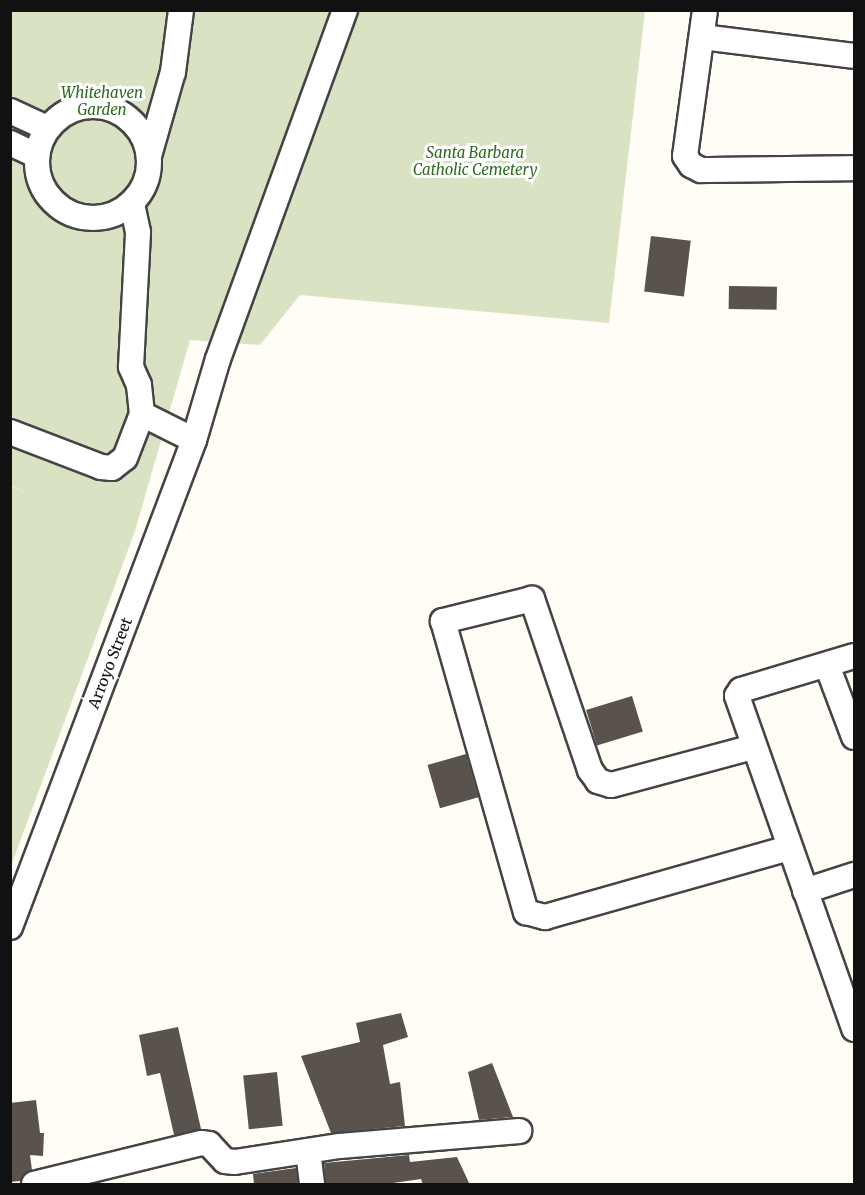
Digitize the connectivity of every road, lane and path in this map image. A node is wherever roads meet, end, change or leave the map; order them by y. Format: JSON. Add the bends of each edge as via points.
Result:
{"nodes":[{"id":1,"x":181,"y":10,"type":"edge"},
{"id":2,"x":345,"y":10,"type":"edge"},
{"id":3,"x":705,"y":10,"type":"edge"},
{"id":4,"x":702,"y":37,"type":"junction"},
{"id":5,"x":855,"y":56,"type":"edge"},
{"id":6,"x":10,"y":111,"type":"edge"},
{"id":7,"x":47,"y":128,"type":"junction"},
{"id":8,"x":10,"y":143,"type":"edge"},
{"id":9,"x":36,"y":155,"type":"junction"},
{"id":10,"x":149,"y":156,"type":"junction"},
{"id":11,"x":855,"y":168,"type":"edge"},
{"id":12,"x":132,"y":203,"type":"junction"},
{"id":13,"x":142,"y":414,"type":"junction"},
{"id":14,"x":10,"y":432,"type":"edge"},
{"id":15,"x":194,"y":440,"type":"junction"},
{"id":16,"x":855,"y":656,"type":"edge"},
{"id":17,"x":827,"y":665,"type":"junction"},
{"id":18,"x":855,"y":737,"type":"edge"},
{"id":19,"x":753,"y":747,"type":"junction"},
{"id":20,"x":789,"y":848,"type":"junction"},
{"id":21,"x":855,"y":875,"type":"edge"},
{"id":22,"x":805,"y":891,"type":"junction"},
{"id":23,"x":10,"y":927,"type":"edge"},
{"id":24,"x":855,"y":1029,"type":"edge"},
{"id":25,"x":519,"y":1131,"type":"dead end"},
{"id":26,"x":308,"y":1151,"type":"junction"},
{"id":27,"x":34,"y":1185,"type":"edge"},
{"id":28,"x":312,"y":1185,"type":"edge"}],
"edges":[{"from":1,"to":10,"type":"street","via":[[173,72]]},
{"from":2,"to":15,"type":"street","name":"Arroyo Street"},
{"from":3,"to":4,"type":"street"},
{"from":4,"to":5,"type":"street"},
{"from":4,"to":11,"type":"street","via":[[685,156],[691,165],[701,170]]},
{"from":6,"to":7,"type":"street"},
{"from":7,"to":9,"type":"street"},
{"from":7,"to":10,"type":"street","via":[[61,114],[78,106],[98,105],[116,110],[138,129]]},
{"from":8,"to":9,"type":"street"},
{"from":9,"to":12,"type":"street","via":[[43,189],[68,213],[101,218]]},
{"from":10,"to":12,"type":"street","via":[[147,178]]},
{"from":12,"to":13,"type":"street","via":[[138,232],[130,367],[139,385]]},
{"from":13,"to":14,"type":"street","via":[[125,458],[112,468]]},
{"from":13,"to":15,"type":"street"},
{"from":15,"to":23,"type":"street","name":"Arroyo Street"},
{"from":16,"to":17,"type":"street"},
{"from":17,"to":18,"type":"street"},
{"from":17,"to":19,"type":"street","via":[[741,690],[737,696]]},
{"from":19,"to":20,"type":"street"},
{"from":19,"to":20,"type":"street","via":[[611,786],[598,781],[590,770],[532,599],[443,621],[526,912],[545,916]]},
{"from":20,"to":22,"type":"street"},
{"from":21,"to":22,"type":"street"},
{"from":22,"to":24,"type":"street"},
{"from":25,"to":26,"type":"street"},
{"from":26,"to":27,"type":"street","via":[[229,1162],[209,1144],[201,1143]]},
{"from":26,"to":28,"type":"street"}]}
